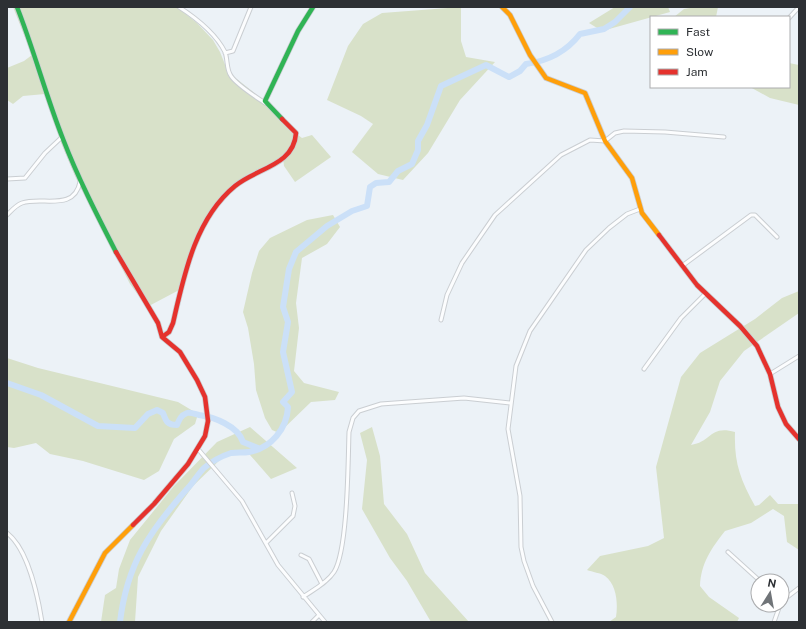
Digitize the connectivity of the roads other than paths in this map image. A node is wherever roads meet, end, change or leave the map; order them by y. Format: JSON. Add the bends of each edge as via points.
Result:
{"nodes":[{"id":1,"x":18,"y":7,"type":"edge"},
{"id":2,"x":180,"y":7,"type":"edge"},
{"id":3,"x":251,"y":7,"type":"edge"},
{"id":4,"x":313,"y":7,"type":"edge"},
{"id":5,"x":502,"y":7,"type":"edge"},
{"id":6,"x":799,"y":7,"type":"edge"},
{"id":7,"x":790,"y":17,"type":"edge"},
{"id":8,"x":225,"y":53,"type":"junction"},
{"id":9,"x":265,"y":102,"type":"junction"},
{"id":10,"x":62,"y":137,"type":"junction"},
{"id":11,"x":724,"y":137,"type":"dead end"},
{"id":12,"x":605,"y":141,"type":"junction"},
{"id":13,"x":7,"y":179,"type":"edge"},
{"id":14,"x":80,"y":181,"type":"junction"},
{"id":15,"x":640,"y":208,"type":"junction"},
{"id":16,"x":7,"y":215,"type":"edge"},
{"id":17,"x":776,"y":237,"type":"dead end"},
{"id":18,"x":682,"y":266,"type":"junction"},
{"id":19,"x":705,"y":294,"type":"junction"},
{"id":20,"x":441,"y":320,"type":"dead end"},
{"id":21,"x":162,"y":337,"type":"junction"},
{"id":22,"x":799,"y":356,"type":"edge"},
{"id":23,"x":644,"y":369,"type":"dead end"},
{"id":24,"x":770,"y":374,"type":"junction"},
{"id":25,"x":510,"y":403,"type":"junction"},
{"id":26,"x":799,"y":440,"type":"edge"},
{"id":27,"x":198,"y":448,"type":"junction"},
{"id":28,"x":292,"y":494,"type":"dead end"},
{"id":29,"x":7,"y":533,"type":"edge"},
{"id":30,"x":266,"y":543,"type":"junction"},
{"id":31,"x":728,"y":552,"type":"dead end"},
{"id":32,"x":301,"y":555,"type":"dead end"},
{"id":33,"x":751,"y":573,"type":"edge"},
{"id":34,"x":322,"y":584,"type":"junction"},
{"id":35,"x":799,"y":588,"type":"edge"},
{"id":36,"x":790,"y":595,"type":"edge"},
{"id":37,"x":303,"y":597,"type":"junction"},
{"id":38,"x":318,"y":616,"type":"junction"},
{"id":39,"x":42,"y":622,"type":"edge"},
{"id":40,"x":69,"y":622,"type":"edge"},
{"id":41,"x":312,"y":622,"type":"edge"},
{"id":42,"x":325,"y":622,"type":"edge"},
{"id":43,"x":552,"y":622,"type":"edge"}],
"edges":[{"from":1,"to":10,"type":"street"},
{"from":2,"to":8,"type":"street","via":[[200,22]]},
{"from":3,"to":8,"type":"street","via":[[233,51]]},
{"from":4,"to":9,"type":"street","via":[[298,31]]},
{"from":5,"to":12,"type":"street","via":[[510,15],[540,70],[551,81],[585,93]]},
{"from":6,"to":7,"type":"street"},
{"from":8,"to":9,"type":"street","via":[[231,76]]},
{"from":9,"to":21,"type":"street","via":[[296,133],[295,146],[281,161],[243,179],[215,207],[191,251],[173,323],[169,332]]},
{"from":10,"to":13,"type":"street","via":[[25,178]]},
{"from":10,"to":14,"type":"street"},
{"from":11,"to":12,"type":"street","via":[[635,130],[615,133]]},
{"from":12,"to":15,"type":"street","via":[[632,178]]},
{"from":12,"to":20,"type":"street","via":[[590,140],[561,155],[495,215],[457,273],[447,295]]},
{"from":14,"to":16,"type":"street","via":[[78,192],[72,197],[50,202],[22,203]]},
{"from":14,"to":21,"type":"street","via":[[131,280],[158,323]]},
{"from":15,"to":18,"type":"street"},
{"from":15,"to":25,"type":"street","via":[[627,214],[595,240],[538,317],[520,353]]},
{"from":17,"to":18,"type":"street","via":[[755,215],[751,215]]},
{"from":18,"to":19,"type":"street"},
{"from":19,"to":23,"type":"street","via":[[681,318]]},
{"from":19,"to":24,"type":"street","via":[[748,335],[760,352]]},
{"from":21,"to":27,"type":"street","via":[[180,352],[205,397],[208,421],[205,436]]},
{"from":22,"to":24,"type":"street"},
{"from":24,"to":26,"type":"street","via":[[778,407],[786,424]]},
{"from":25,"to":34,"type":"street","via":[[448,398],[381,404],[359,411],[353,418],[349,432],[344,527],[339,555],[335,570]]},
{"from":25,"to":43,"type":"street","via":[[508,440],[520,496],[521,547],[533,586]]},
{"from":27,"to":30,"type":"street","via":[[242,501]]},
{"from":27,"to":40,"type":"street","via":[[175,481],[105,553]]},
{"from":28,"to":30,"type":"street","via":[[295,506],[293,516]]},
{"from":29,"to":39,"type":"street","via":[[15,540],[23,556],[35,590]]},
{"from":30,"to":37,"type":"street","via":[[278,565]]},
{"from":31,"to":33,"type":"street"},
{"from":32,"to":34,"type":"street","via":[[309,559]]},
{"from":34,"to":37,"type":"street"},
{"from":35,"to":36,"type":"street"},
{"from":37,"to":38,"type":"street"},
{"from":38,"to":41,"type":"street"},
{"from":38,"to":42,"type":"street"}]}
